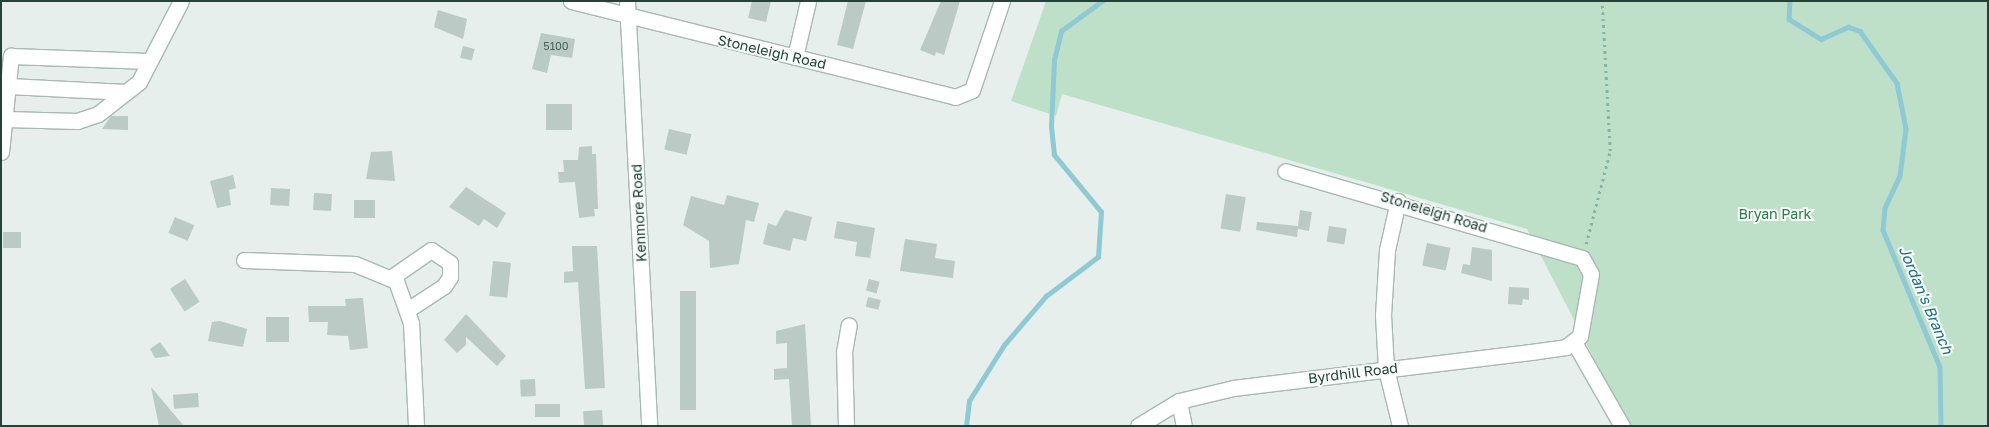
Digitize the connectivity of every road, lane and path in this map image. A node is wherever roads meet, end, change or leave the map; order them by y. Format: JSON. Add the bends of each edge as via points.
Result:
{"nodes":[{"id":1,"x":181,"y":1,"type":"edge"},
{"id":2,"x":571,"y":1,"type":"edge"},
{"id":3,"x":808,"y":1,"type":"edge"},
{"id":4,"x":1002,"y":1,"type":"edge"},
{"id":5,"x":1602,"y":1,"type":"edge"},
{"id":6,"x":626,"y":9,"type":"edge"},
{"id":7,"x":795,"y":57,"type":"junction"},
{"id":8,"x":149,"y":62,"type":"junction"},
{"id":9,"x":9,"y":86,"type":"junction"},
{"id":10,"x":126,"y":92,"type":"junction"},
{"id":11,"x":4,"y":128,"type":"edge"},
{"id":12,"x":1,"y":152,"type":"edge"},
{"id":13,"x":1285,"y":170,"type":"dead end"},
{"id":14,"x":1398,"y":201,"type":"junction"},
{"id":15,"x":1582,"y":258,"type":"junction"},
{"id":16,"x":244,"y":260,"type":"dead end"},
{"id":17,"x":392,"y":277,"type":"junction"},
{"id":18,"x":409,"y":309,"type":"junction"},
{"id":19,"x":849,"y":325,"type":"dead end"},
{"id":20,"x":1574,"y":342,"type":"junction"},
{"id":21,"x":1386,"y":369,"type":"junction"},
{"id":22,"x":1179,"y":401,"type":"junction"},
{"id":23,"x":416,"y":426,"type":"edge"},
{"id":24,"x":649,"y":426,"type":"edge"},
{"id":25,"x":846,"y":426,"type":"edge"},
{"id":26,"x":1138,"y":426,"type":"edge"},
{"id":27,"x":1184,"y":426,"type":"edge"},
{"id":28,"x":1400,"y":426,"type":"edge"},
{"id":29,"x":1622,"y":426,"type":"edge"}],
"edges":[{"from":1,"to":8,"type":"street"},
{"from":2,"to":6,"type":"street","name":"Stoneleigh Road"},
{"from":3,"to":7,"type":"street"},
{"from":4,"to":7,"type":"street","name":"Stoneleigh Road","via":[[972,90],[955,97]]},
{"from":5,"to":15,"type":"path","via":[[1610,151]]},
{"from":6,"to":7,"type":"street","name":"Stoneleigh Road"},
{"from":6,"to":24,"type":"street","name":"Kenmore Road"},
{"from":8,"to":9,"type":"street","via":[[11,56]]},
{"from":8,"to":10,"type":"street","via":[[139,82]]},
{"from":9,"to":10,"type":"street"},
{"from":9,"to":11,"type":"street"},
{"from":10,"to":11,"type":"street","via":[[98,114],[78,121]]},
{"from":11,"to":12,"type":"street"},
{"from":13,"to":14,"type":"street","name":"Stoneleigh Road"},
{"from":14,"to":15,"type":"street","name":"Stoneleigh Road"},
{"from":14,"to":21,"type":"street","via":[[1387,250]]},
{"from":15,"to":20,"type":"street","via":[[1591,274],[1580,336]]},
{"from":16,"to":17,"type":"street","via":[[355,264]]},
{"from":17,"to":18,"type":"street"},
{"from":17,"to":18,"type":"street","via":[[432,250],[440,251],[450,263],[450,277],[444,286]]},
{"from":18,"to":23,"type":"street"},
{"from":19,"to":25,"type":"street","via":[[844,352]]},
{"from":20,"to":21,"type":"street","name":"Byrdhill Road","via":[[1531,352]]},
{"from":20,"to":29,"type":"street"},
{"from":21,"to":22,"type":"street","name":"Byrdhill Road","via":[[1233,388]]},
{"from":21,"to":28,"type":"street"},
{"from":22,"to":26,"type":"street","name":"Byrdhill Road"},
{"from":22,"to":27,"type":"street"}]}
